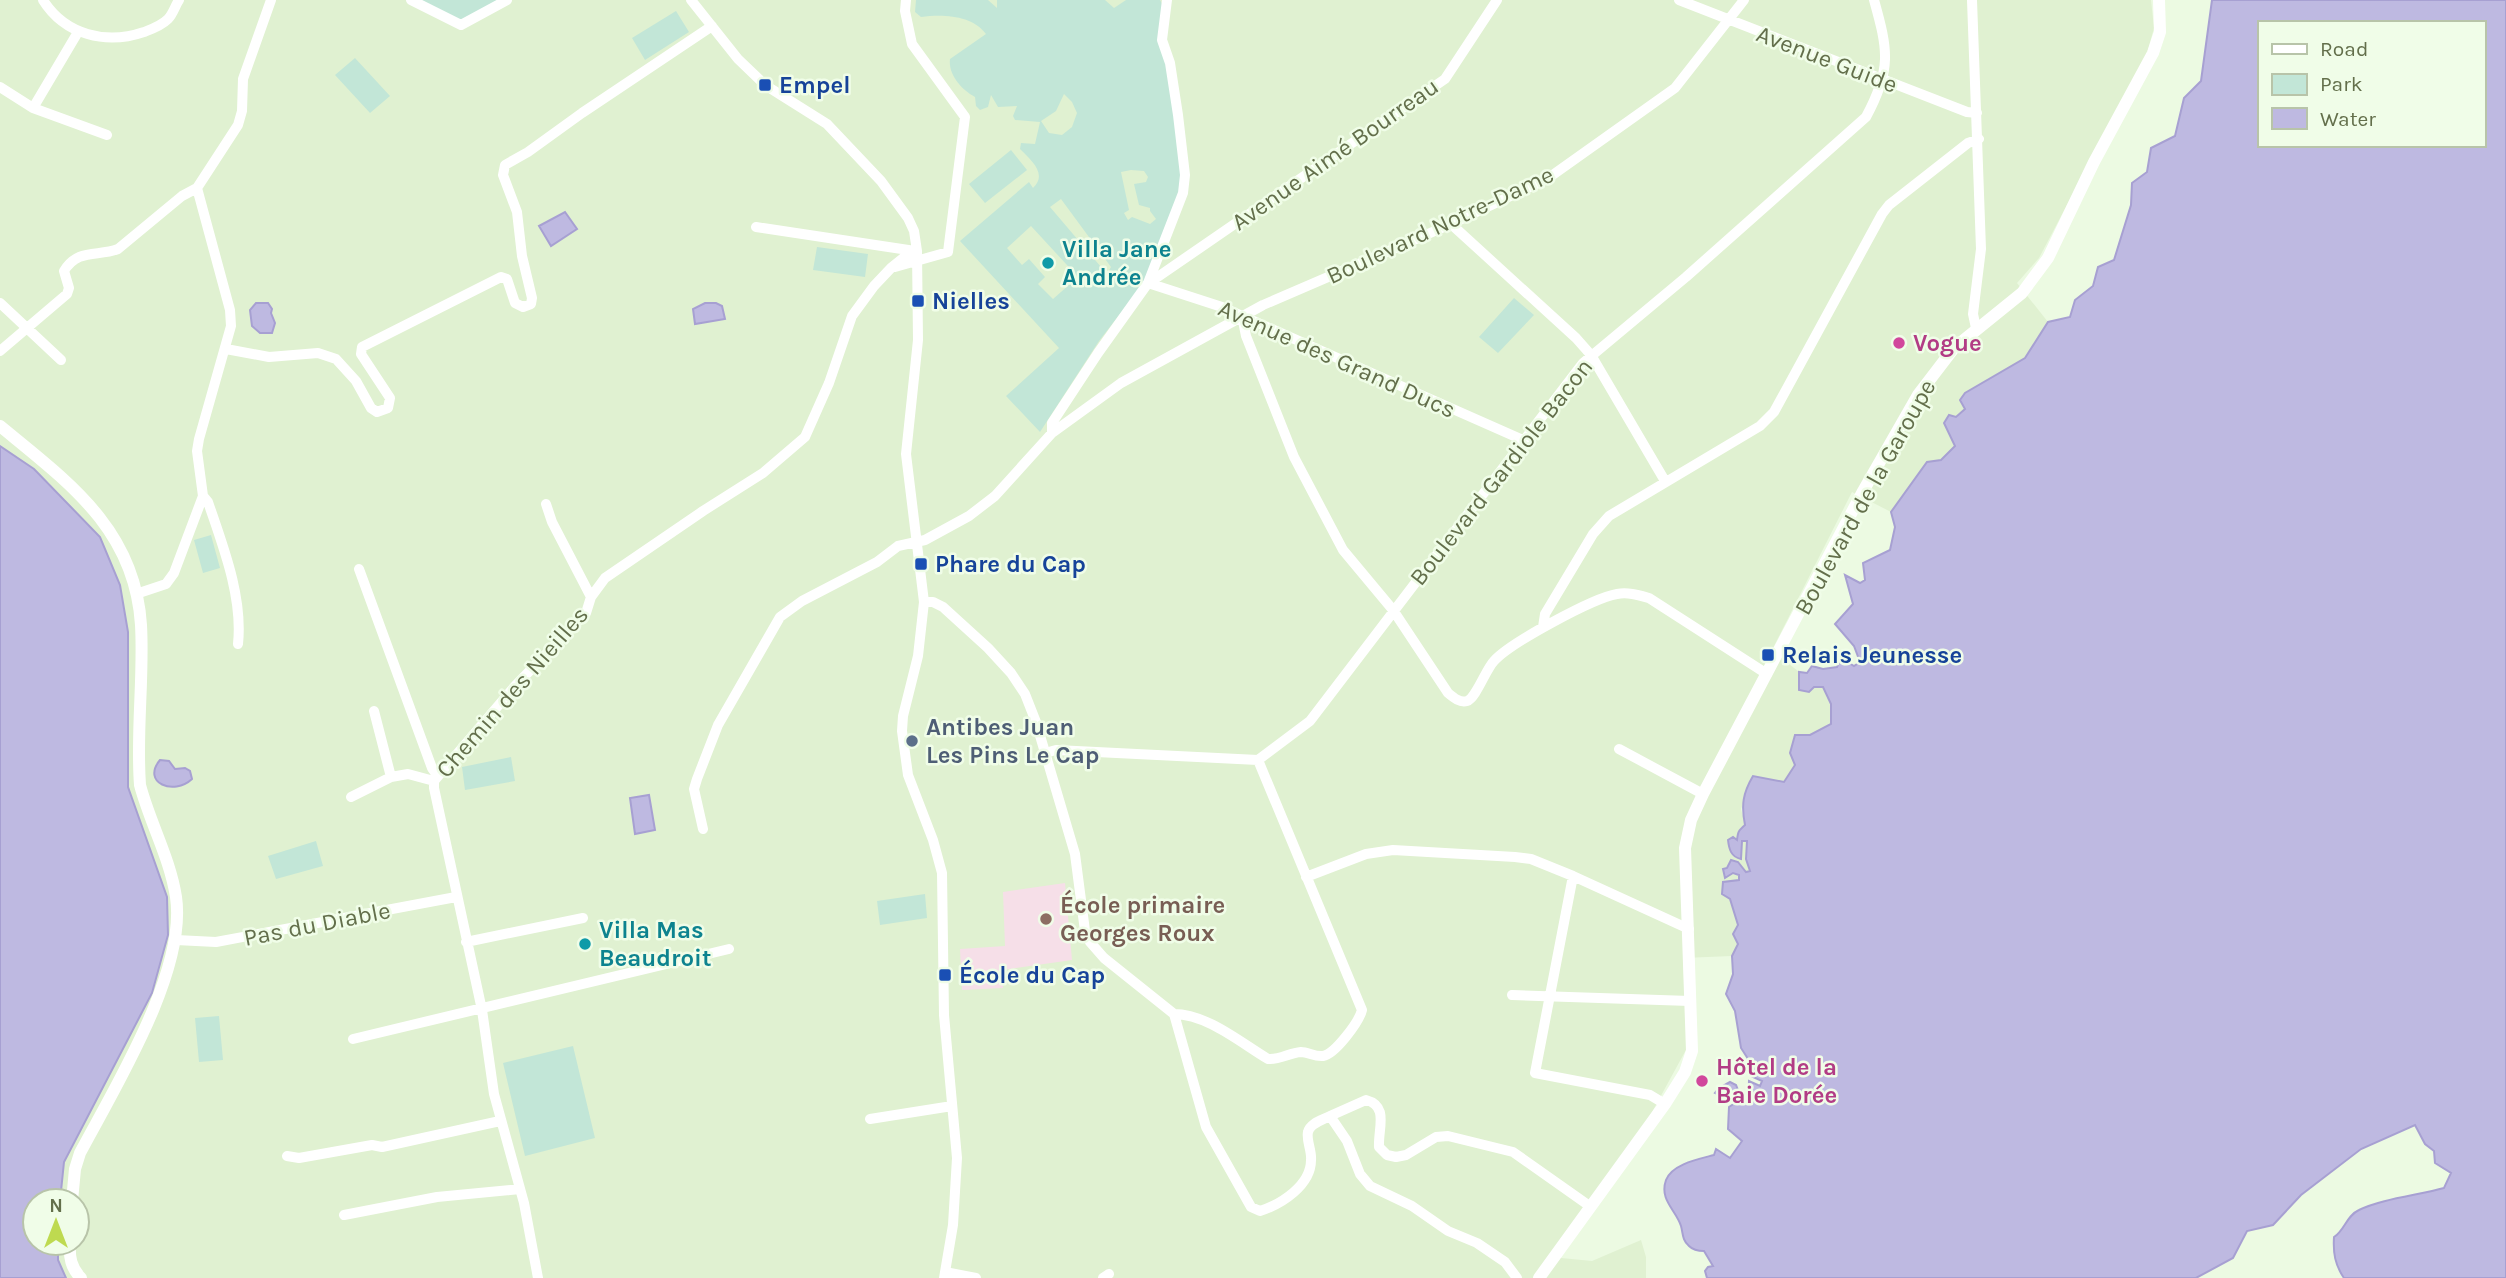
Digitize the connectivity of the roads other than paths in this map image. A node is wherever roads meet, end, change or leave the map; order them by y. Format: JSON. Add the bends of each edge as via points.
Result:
{"nodes":[{"id":1,"x":43,"y":0,"type":"edge"},
{"id":2,"x":178,"y":0,"type":"edge"},
{"id":3,"x":271,"y":0,"type":"edge"},
{"id":4,"x":411,"y":0,"type":"edge"},
{"id":5,"x":508,"y":0,"type":"edge"},
{"id":6,"x":691,"y":0,"type":"edge"},
{"id":7,"x":906,"y":0,"type":"edge"},
{"id":8,"x":1167,"y":0,"type":"edge"},
{"id":9,"x":1497,"y":0,"type":"edge"},
{"id":10,"x":1679,"y":0,"type":"edge"},
{"id":11,"x":1744,"y":0,"type":"edge"},
{"id":12,"x":1874,"y":0,"type":"edge"},
{"id":13,"x":1972,"y":0,"type":"edge"},
{"id":14,"x":2159,"y":0,"type":"edge"},
{"id":15,"x":1728,"y":21,"type":"junction"},
{"id":16,"x":712,"y":26,"type":"junction"},
{"id":17,"x":78,"y":32,"type":"junction"},
{"id":18,"x":1883,"y":80,"type":"junction"},
{"id":19,"x":0,"y":87,"type":"edge"},
{"id":20,"x":33,"y":108,"type":"junction"},
{"id":21,"x":1977,"y":113,"type":"junction"},
{"id":22,"x":107,"y":135,"type":"dead end"},
{"id":23,"x":1979,"y":139,"type":"junction"},
{"id":24,"x":197,"y":188,"type":"junction"},
{"id":25,"x":1451,"y":224,"type":"junction"},
{"id":26,"x":756,"y":227,"type":"dead end"},
{"id":27,"x":917,"y":256,"type":"junction"},
{"id":28,"x":1148,"y":284,"type":"junction"},
{"id":29,"x":0,"y":303,"type":"edge"},
{"id":30,"x":1242,"y":316,"type":"junction"},
{"id":31,"x":26,"y":328,"type":"junction"},
{"id":32,"x":1976,"y":328,"type":"junction"},
{"id":33,"x":226,"y":349,"type":"junction"},
{"id":34,"x":0,"y":351,"type":"edge"},
{"id":35,"x":1591,"y":355,"type":"junction"},
{"id":36,"x":61,"y":360,"type":"dead end"},
{"id":37,"x":0,"y":426,"type":"edge"},
{"id":38,"x":1052,"y":433,"type":"junction"},
{"id":39,"x":1523,"y":440,"type":"junction"},
{"id":40,"x":1665,"y":481,"type":"junction"},
{"id":41,"x":203,"y":496,"type":"junction"},
{"id":42,"x":546,"y":504,"type":"dead end"},
{"id":43,"x":917,"y":541,"type":"junction"},
{"id":44,"x":359,"y":569,"type":"dead end"},
{"id":45,"x":136,"y":594,"type":"junction"},
{"id":46,"x":591,"y":597,"type":"junction"},
{"id":47,"x":924,"y":602,"type":"junction"},
{"id":48,"x":1393,"y":610,"type":"junction"},
{"id":49,"x":1543,"y":627,"type":"junction"},
{"id":50,"x":238,"y":644,"type":"dead end"},
{"id":51,"x":1767,"y":674,"type":"junction"},
{"id":52,"x":374,"y":711,"type":"dead end"},
{"id":53,"x":1619,"y":749,"type":"dead end"},
{"id":54,"x":1045,"y":754,"type":"junction"},
{"id":55,"x":1258,"y":760,"type":"junction"},
{"id":56,"x":391,"y":777,"type":"junction"},
{"id":57,"x":436,"y":778,"type":"junction"},
{"id":58,"x":1703,"y":794,"type":"junction"},
{"id":59,"x":351,"y":797,"type":"dead end"},
{"id":60,"x":703,"y":829,"type":"dead end"},
{"id":61,"x":1573,"y":876,"type":"junction"},
{"id":62,"x":1306,"y":877,"type":"junction"},
{"id":63,"x":456,"y":897,"type":"junction"},
{"id":64,"x":583,"y":918,"type":"dead end"},
{"id":65,"x":1689,"y":929,"type":"junction"},
{"id":66,"x":176,"y":940,"type":"junction"},
{"id":67,"x":466,"y":942,"type":"junction"},
{"id":68,"x":729,"y":949,"type":"dead end"},
{"id":69,"x":1512,"y":995,"type":"dead end"},
{"id":70,"x":1549,"y":997,"type":"junction"},
{"id":71,"x":1690,"y":1002,"type":"junction"},
{"id":72,"x":482,"y":1010,"type":"junction"},
{"id":73,"x":1174,"y":1014,"type":"junction"},
{"id":74,"x":353,"y":1040,"type":"dead end"},
{"id":75,"x":1665,"y":1104,"type":"junction"},
{"id":76,"x":952,"y":1106,"type":"junction"},
{"id":77,"x":1330,"y":1116,"type":"junction"},
{"id":78,"x":870,"y":1119,"type":"dead end"},
{"id":79,"x":500,"y":1121,"type":"junction"},
{"id":80,"x":287,"y":1156,"type":"dead end"},
{"id":81,"x":73,"y":1187,"type":"edge"},
{"id":82,"x":520,"y":1189,"type":"junction"},
{"id":83,"x":1591,"y":1207,"type":"junction"},
{"id":84,"x":344,"y":1215,"type":"dead end"},
{"id":85,"x":71,"y":1257,"type":"edge"},
{"id":86,"x":945,"y":1275,"type":"edge"},
{"id":87,"x":81,"y":1278,"type":"edge"},
{"id":88,"x":538,"y":1278,"type":"edge"},
{"id":89,"x":976,"y":1278,"type":"edge"},
{"id":90,"x":1517,"y":1278,"type":"edge"},
{"id":91,"x":1539,"y":1278,"type":"edge"}],
"edges":[{"from":1,"to":17,"type":"street"},
{"from":2,"to":17,"type":"street","via":[[170,18],[127,38],[104,39]]},
{"from":3,"to":24,"type":"street","via":[[243,79],[238,125]]},
{"from":4,"to":5,"type":"street","via":[[461,25]]},
{"from":6,"to":16,"type":"street"},
{"from":7,"to":27,"type":"street","name":"Chemin des Nieilles","via":[[912,44],[965,117],[948,252]]},
{"from":8,"to":28,"type":"street","via":[[1162,40],[1170,63],[1185,175],[1183,193]]},
{"from":9,"to":28,"type":"street","name":"Avenue Aimé Bourreau","via":[[1445,79]]},
{"from":10,"to":15,"type":"street","name":"Avenue Guide"},
{"from":11,"to":15,"type":"street","name":"Boulevard Notre-Dame"},
{"from":12,"to":18,"type":"street","name":"Boulevard Gardiole Bacon","via":[[1885,47]]},
{"from":13,"to":21,"type":"street"},
{"from":14,"to":32,"type":"street","name":"Boulevard de la Garoupe","via":[[2160,32],[2154,53],[2048,258],[2022,292]]},
{"from":15,"to":18,"type":"street","name":"Avenue Guide"},
{"from":15,"to":25,"type":"street","name":"Boulevard Notre-Dame","via":[[1675,88],[1547,178]]},
{"from":16,"to":27,"type":"street","via":[[765,85],[827,124],[881,181],[910,222]]},
{"from":16,"to":33,"type":"street","via":[[505,165],[503,175],[517,212],[531,304],[515,303],[507,279],[501,277],[362,347],[361,354],[390,398],[388,408],[377,412],[371,408],[336,359],[318,353],[269,357]]},
{"from":17,"to":20,"type":"street"},
{"from":18,"to":21,"type":"street","name":"Avenue Guide"},
{"from":18,"to":35,"type":"street","name":"Boulevard Gardiole Bacon","via":[[1866,117]]},
{"from":19,"to":20,"type":"street"},
{"from":20,"to":22,"type":"street"},
{"from":21,"to":23,"type":"street"},
{"from":23,"to":32,"type":"street","via":[[1982,250],[1973,314]]},
{"from":23,"to":40,"type":"street","via":[[1889,205],[1774,412],[1760,426]]},
{"from":24,"to":31,"type":"street","via":[[118,250],[83,255],[68,264],[64,271],[67,294]]},
{"from":24,"to":33,"type":"street","via":[[230,310]]},
{"from":25,"to":30,"type":"street","name":"Boulevard Notre-Dame"},
{"from":25,"to":35,"type":"street"},
{"from":26,"to":27,"type":"street"},
{"from":27,"to":43,"type":"street","via":[[918,340],[906,454]]},
{"from":27,"to":46,"type":"street","name":"Chemin des Nieilles","via":[[907,255],[891,268],[852,316],[805,437],[763,473],[605,578]]},
{"from":28,"to":30,"type":"street","name":"Avenue des Grand Ducs"},
{"from":28,"to":38,"type":"street","via":[[1052,423]]},
{"from":29,"to":31,"type":"street"},
{"from":30,"to":38,"type":"street","name":"Boulevard Notre-Dame","via":[[1121,383]]},
{"from":30,"to":39,"type":"street","name":"Avenue des Grand Ducs"},
{"from":30,"to":48,"type":"street","via":[[1294,457],[1343,550]]},
{"from":31,"to":34,"type":"street"},
{"from":31,"to":36,"type":"street"},
{"from":32,"to":51,"type":"street","name":"Boulevard de la Garoupe","via":[[1954,348],[1918,395]]},
{"from":33,"to":41,"type":"street","via":[[197,451]]},
{"from":35,"to":39,"type":"street","name":"Boulevard Gardiole Bacon"},
{"from":35,"to":40,"type":"street"},
{"from":37,"to":45,"type":"street","via":[[104,521],[121,549]]},
{"from":38,"to":43,"type":"street","via":[[995,496],[969,516]]},
{"from":39,"to":48,"type":"street","name":"Boulevard Gardiole Bacon"},
{"from":40,"to":49,"type":"street","via":[[1616,511],[1593,534],[1545,614]]},
{"from":41,"to":45,"type":"street","via":[[171,579]]},
{"from":41,"to":50,"type":"street","via":[[230,570]]},
{"from":42,"to":46,"type":"street"},
{"from":43,"to":47,"type":"street"},
{"from":43,"to":60,"type":"street","via":[[898,546],[780,617],[718,725],[696,779]]},
{"from":44,"to":57,"type":"street"},
{"from":45,"to":66,"type":"street","via":[[141,626],[140,785],[176,895]]},
{"from":46,"to":57,"type":"street","name":"Chemin des Nieilles","via":[[586,613],[515,685]]},
{"from":47,"to":54,"type":"street","via":[[943,607],[1011,673],[1025,694]]},
{"from":47,"to":76,"type":"street","via":[[902,731],[908,775],[942,873],[944,1015]]},
{"from":48,"to":49,"type":"street","via":[[1458,701],[1474,696],[1487,671],[1506,650]]},
{"from":48,"to":55,"type":"street","name":"Boulevard Gardiole Bacon","via":[[1310,722]]},
{"from":49,"to":51,"type":"street","via":[[1616,594],[1631,594],[1649,598]]},
{"from":51,"to":58,"type":"street","name":"Boulevard de la Garoupe"},
{"from":52,"to":56,"type":"street"},
{"from":53,"to":58,"type":"street"},
{"from":54,"to":55,"type":"street","via":[[1056,750]]},
{"from":54,"to":73,"type":"street","via":[[1075,854],[1082,917],[1090,942]]},
{"from":55,"to":62,"type":"street"},
{"from":56,"to":57,"type":"street"},
{"from":56,"to":59,"type":"street"},
{"from":57,"to":63,"type":"street","name":"Chemin des Nieilles","via":[[434,788]]},
{"from":58,"to":65,"type":"street","name":"Boulevard de la Garoupe","via":[[1685,848]]},
{"from":61,"to":62,"type":"street","via":[[1531,859],[1393,850],[1366,853]]},
{"from":61,"to":65,"type":"street"},
{"from":61,"to":70,"type":"street"},
{"from":62,"to":73,"type":"street","via":[[1362,1010],[1360,1019],[1331,1054],[1303,1052],[1268,1059],[1187,1014]]},
{"from":63,"to":66,"type":"street","name":"Pas du Diable","via":[[215,943]]},
{"from":63,"to":67,"type":"street","name":"Chemin des Nieilles"},
{"from":64,"to":67,"type":"street"},
{"from":65,"to":71,"type":"street","name":"Boulevard de la Garoupe"},
{"from":66,"to":81,"type":"street","via":[[169,970],[133,1051],[80,1153]]},
{"from":67,"to":72,"type":"street","name":"Chemin des Nieilles"},
{"from":68,"to":72,"type":"street"},
{"from":69,"to":70,"type":"street"},
{"from":70,"to":71,"type":"street"},
{"from":70,"to":75,"type":"street","via":[[1535,1073],[1650,1095]]},
{"from":71,"to":75,"type":"street","name":"Boulevard de la Garoupe","via":[[1692,1051]]},
{"from":72,"to":74,"type":"street"},
{"from":72,"to":79,"type":"street","name":"Chemin des Nieilles"},
{"from":73,"to":77,"type":"street","via":[[1206,1127],[1251,1207],[1260,1211],[1272,1207],[1303,1184],[1312,1161],[1308,1133]]},
{"from":75,"to":83,"type":"street","name":"Boulevard de la Garoupe"},
{"from":76,"to":78,"type":"street"},
{"from":76,"to":86,"type":"street","via":[[957,1176]]},
{"from":77,"to":83,"type":"street","via":[[1366,1100],[1376,1102],[1380,1109],[1379,1147],[1387,1155],[1406,1155],[1448,1136],[1513,1152]]},
{"from":77,"to":90,"type":"street","via":[[1370,1186],[1477,1243],[1505,1262]]},
{"from":79,"to":80,"type":"street","via":[[382,1146]]},
{"from":79,"to":82,"type":"street","name":"Chemin des Nieilles"},
{"from":82,"to":84,"type":"street","via":[[437,1197]]},
{"from":82,"to":88,"type":"street","name":"Chemin des Nieilles"},
{"from":83,"to":91,"type":"street","name":"Boulevard de la Garoupe"},
{"from":85,"to":87,"type":"street"},
{"from":86,"to":89,"type":"street"}]}
